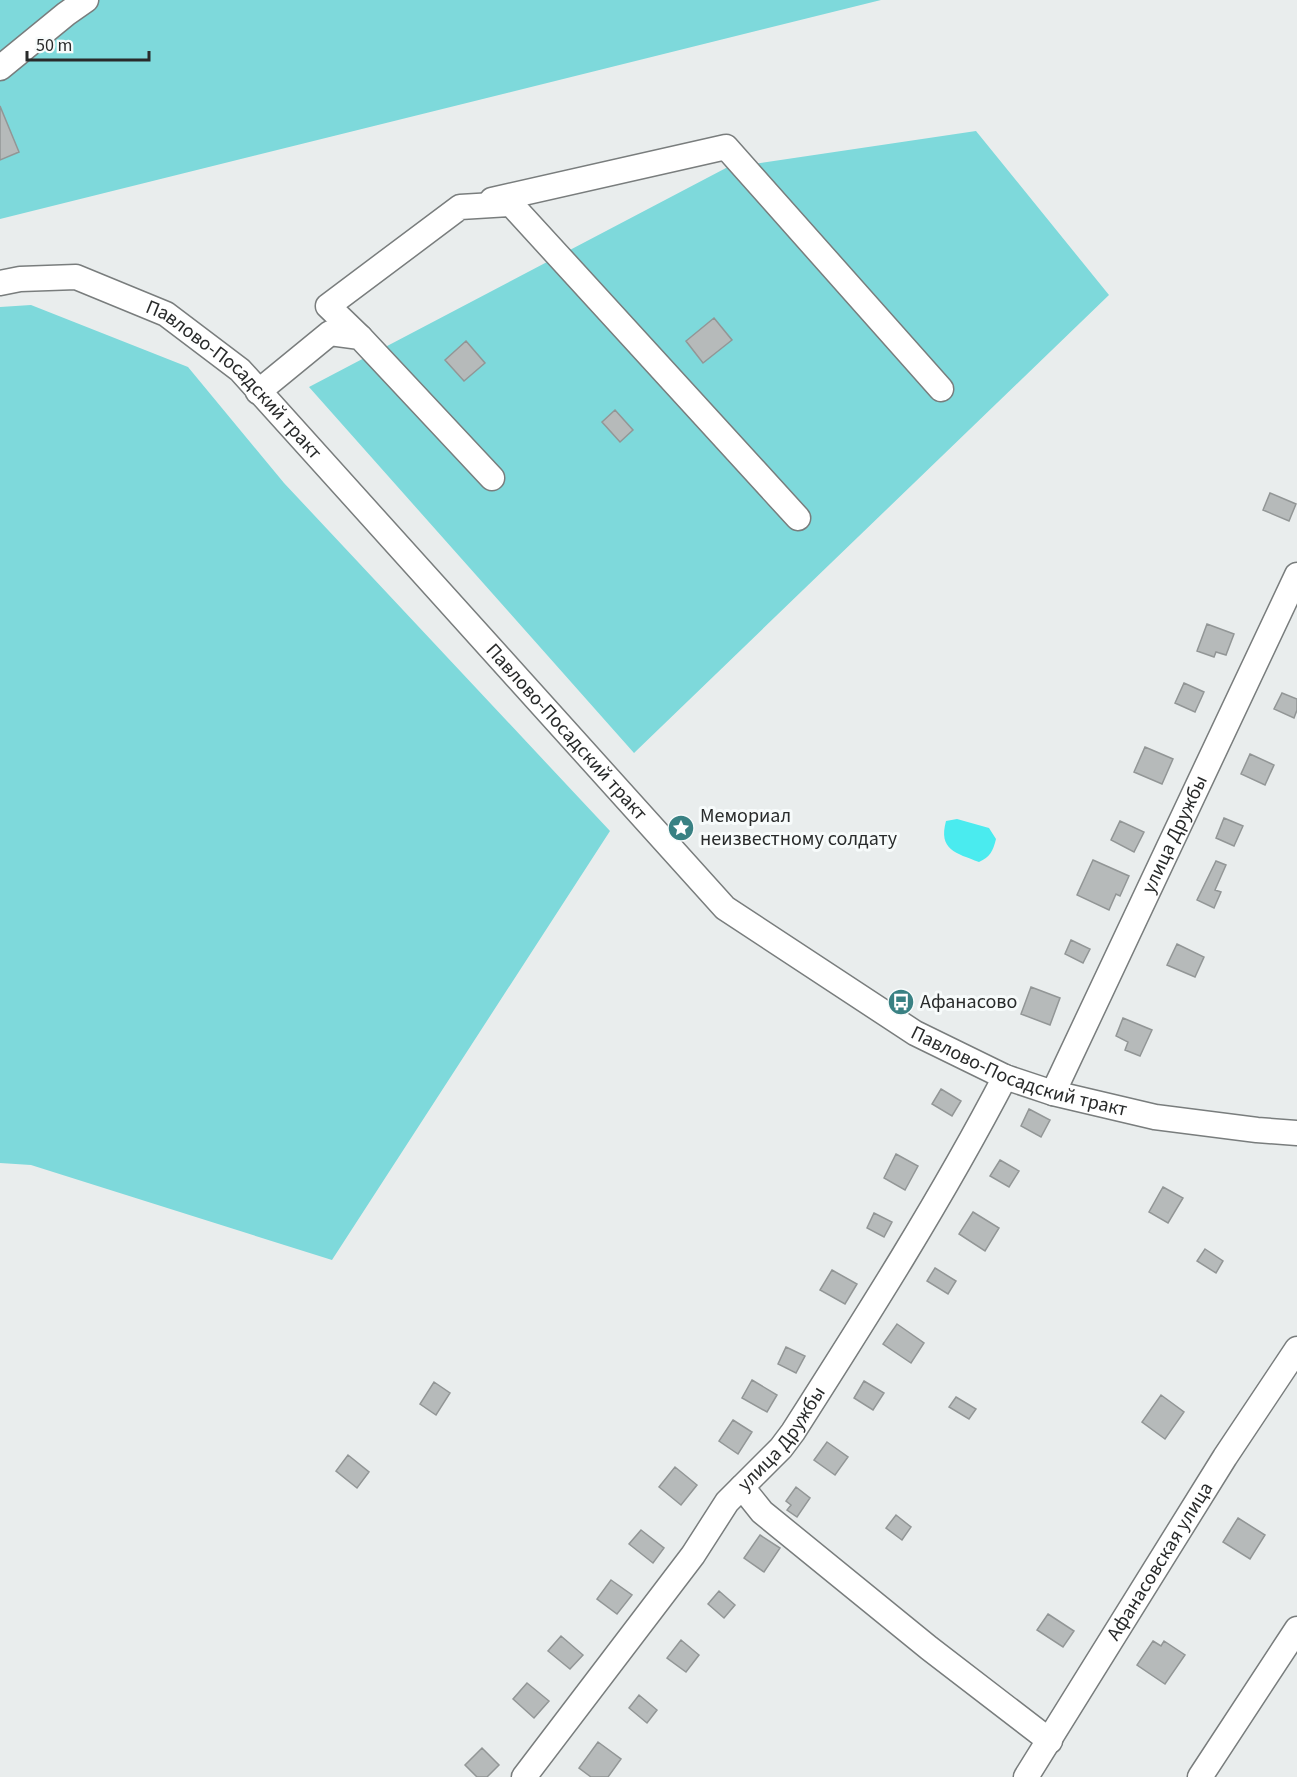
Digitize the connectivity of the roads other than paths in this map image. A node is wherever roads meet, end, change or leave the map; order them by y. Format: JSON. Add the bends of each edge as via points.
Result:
{"nodes":[{"id":1,"x":86,"y":0,"type":"edge"},
{"id":2,"x":63,"y":7,"type":"edge"},
{"id":3,"x":0,"y":68,"type":"edge"},
{"id":4,"x":460,"y":207,"type":"junction"},
{"id":5,"x":0,"y":283,"type":"edge"},
{"id":6,"x":360,"y":337,"type":"junction"},
{"id":7,"x":941,"y":389,"type":"dead end"},
{"id":8,"x":258,"y":392,"type":"junction"},
{"id":9,"x":492,"y":478,"type":"dead end"},
{"id":10,"x":798,"y":518,"type":"dead end"},
{"id":11,"x":1297,"y":575,"type":"edge"},
{"id":12,"x":1005,"y":1077,"type":"junction"},
{"id":13,"x":1053,"y":1093,"type":"junction"},
{"id":14,"x":1297,"y":1133,"type":"edge"},
{"id":15,"x":1297,"y":1348,"type":"edge"},
{"id":16,"x":742,"y":1487,"type":"junction"},
{"id":17,"x":1297,"y":1629,"type":"edge"},
{"id":18,"x":1050,"y":1741,"type":"junction"},
{"id":19,"x":524,"y":1777,"type":"edge"},
{"id":20,"x":1026,"y":1777,"type":"edge"},
{"id":21,"x":1200,"y":1777,"type":"edge"}],
"edges":[{"from":1,"to":2,"type":"street"},
{"from":2,"to":3,"type":"street"},
{"from":4,"to":6,"type":"street","via":[[328,306]]},
{"from":4,"to":7,"type":"street","via":[[726,147]]},
{"from":4,"to":10,"type":"street","via":[[511,204]]},
{"from":5,"to":8,"type":"street","name":"Павлово-Посадский тракт","via":[[76,277],[124,296],[166,314],[240,370]]},
{"from":6,"to":8,"type":"street","via":[[330,333]]},
{"from":6,"to":9,"type":"street"},
{"from":8,"to":12,"type":"street","name":"Павлово-Посадский тракт","via":[[725,908],[915,1033]]},
{"from":11,"to":13,"type":"street","name":"улица Дружбы"},
{"from":12,"to":13,"type":"street","name":"Павлово-Посадский тракт"},
{"from":12,"to":16,"type":"street","name":"улица Дружбы","via":[[905,1255],[792,1432]]},
{"from":13,"to":14,"type":"street","name":"Павлово-Посадский тракт","via":[[1155,1117]]},
{"from":15,"to":18,"type":"street","name":"Афанасовская улица"},
{"from":16,"to":18,"type":"street","via":[[762,1512]]},
{"from":16,"to":19,"type":"street","name":"улица Дружбы"},
{"from":17,"to":21,"type":"street"},
{"from":18,"to":20,"type":"street","name":"Афанасовская улица"}]}
